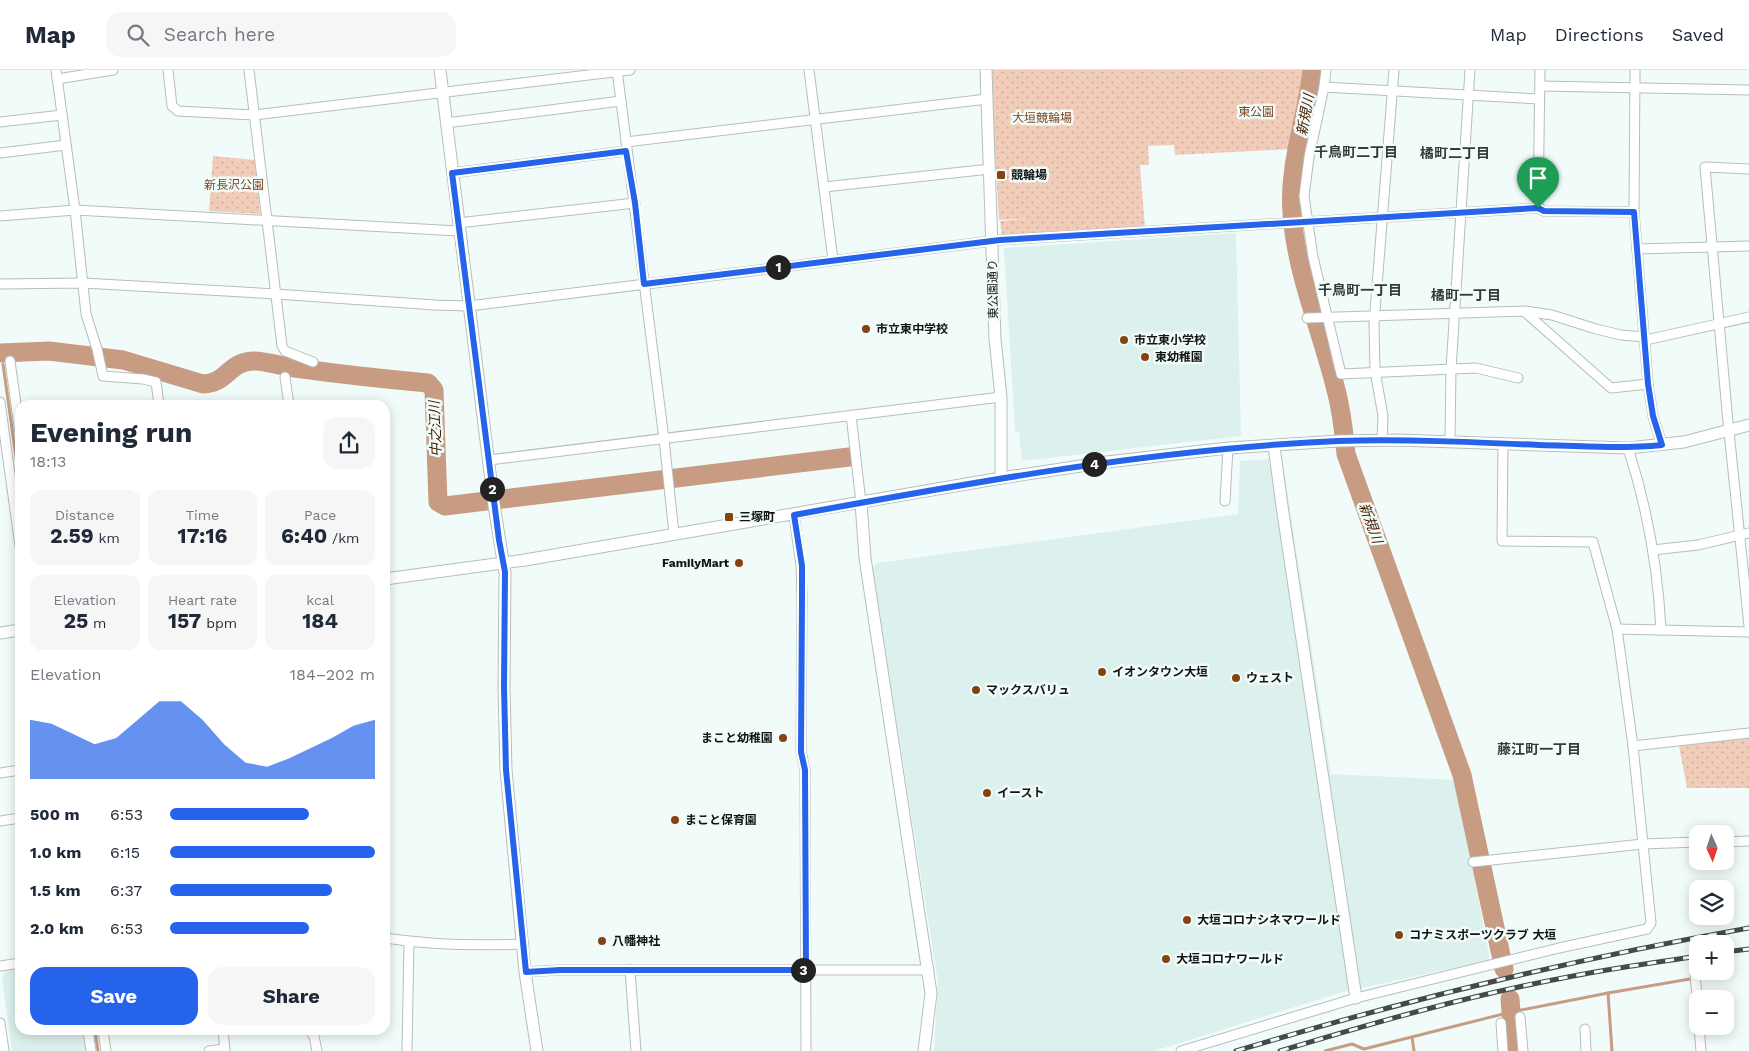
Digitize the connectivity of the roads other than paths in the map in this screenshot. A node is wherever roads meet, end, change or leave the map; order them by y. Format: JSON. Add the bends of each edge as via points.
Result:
{"nodes":[{"id":1,"x":113,"y":70,"type":"edge"},
{"id":2,"x":168,"y":70,"type":"edge"},
{"id":3,"x":249,"y":70,"type":"edge"},
{"id":4,"x":440,"y":70,"type":"edge"},
{"id":5,"x":630,"y":70,"type":"edge"},
{"id":6,"x":809,"y":70,"type":"edge"},
{"id":7,"x":986,"y":70,"type":"edge"},
{"id":8,"x":1326,"y":70,"type":"edge"},
{"id":9,"x":1394,"y":70,"type":"edge"},
{"id":10,"x":1470,"y":70,"type":"edge"},
{"id":11,"x":1540,"y":70,"type":"edge"},
{"id":12,"x":1635,"y":70,"type":"edge"},
{"id":13,"x":617,"y":71,"type":"edge"},
{"id":14,"x":56,"y":75,"type":"edge"},
{"id":15,"x":1540,"y":86,"type":"junction"},
{"id":16,"x":1324,"y":87,"type":"junction"},
{"id":17,"x":1635,"y":88,"type":"junction"},
{"id":18,"x":1749,"y":90,"type":"edge"},
{"id":19,"x":1392,"y":92,"type":"junction"},
{"id":20,"x":443,"y":93,"type":"junction"},
{"id":21,"x":1468,"y":96,"type":"junction"},
{"id":22,"x":987,"y":99,"type":"junction"},
{"id":23,"x":1539,"y":99,"type":"junction"},
{"id":24,"x":621,"y":101,"type":"junction"},
{"id":25,"x":62,"y":115,"type":"junction"},
{"id":26,"x":254,"y":115,"type":"junction"},
{"id":27,"x":815,"y":119,"type":"junction"},
{"id":28,"x":0,"y":122,"type":"edge"},
{"id":29,"x":446,"y":123,"type":"junction"},
{"id":30,"x":66,"y":145,"type":"junction"},
{"id":31,"x":626,"y":147,"type":"junction"},
{"id":32,"x":0,"y":153,"type":"edge"},
{"id":33,"x":1749,"y":169,"type":"edge"},
{"id":34,"x":990,"y":170,"type":"junction"},
{"id":35,"x":452,"y":173,"type":"junction"},
{"id":36,"x":824,"y":188,"type":"junction"},
{"id":37,"x":635,"y":203,"type":"junction"},
{"id":38,"x":1538,"y":208,"type":"junction"},
{"id":39,"x":75,"y":210,"type":"junction"},
{"id":40,"x":1461,"y":212,"type":"junction"},
{"id":41,"x":1634,"y":212,"type":"junction"},
{"id":42,"x":0,"y":216,"type":"edge"},
{"id":43,"x":1382,"y":217,"type":"junction"},
{"id":44,"x":268,"y":221,"type":"junction"},
{"id":45,"x":1305,"y":222,"type":"junction"},
{"id":46,"x":459,"y":227,"type":"junction"},
{"id":47,"x":992,"y":241,"type":"junction"},
{"id":48,"x":1749,"y":246,"type":"edge"},
{"id":49,"x":1712,"y":247,"type":"junction"},
{"id":50,"x":1638,"y":249,"type":"junction"},
{"id":51,"x":833,"y":260,"type":"junction"},
{"id":52,"x":83,"y":283,"type":"junction"},
{"id":53,"x":0,"y":284,"type":"edge"},
{"id":54,"x":644,"y":284,"type":"junction"},
{"id":55,"x":276,"y":294,"type":"junction"},
{"id":56,"x":469,"y":306,"type":"junction"},
{"id":57,"x":1525,"y":312,"type":"junction"},
{"id":58,"x":1454,"y":313,"type":"junction"},
{"id":59,"x":1374,"y":316,"type":"junction"},
{"id":60,"x":1325,"y":317,"type":"junction"},
{"id":61,"x":1749,"y":317,"type":"edge"},
{"id":62,"x":1307,"y":318,"type":"dead end"},
{"id":63,"x":1719,"y":324,"type":"junction"},
{"id":64,"x":1645,"y":338,"type":"junction"},
{"id":65,"x":10,"y":361,"type":"dead end"},
{"id":66,"x":314,"y":362,"type":"dead end"},
{"id":67,"x":1451,"y":369,"type":"junction"},
{"id":68,"x":1375,"y":371,"type":"junction"},
{"id":69,"x":285,"y":377,"type":"dead end"},
{"id":70,"x":1518,"y":378,"type":"dead end"},
{"id":71,"x":1648,"y":384,"type":"junction"},
{"id":72,"x":1001,"y":397,"type":"junction"},
{"id":73,"x":15,"y":400,"type":"edge"},
{"id":74,"x":158,"y":400,"type":"edge"},
{"id":75,"x":288,"y":400,"type":"edge"},
{"id":76,"x":0,"y":402,"type":"edge"},
{"id":77,"x":851,"y":415,"type":"junction"},
{"id":78,"x":1749,"y":425,"type":"edge"},
{"id":79,"x":1729,"y":431,"type":"junction"},
{"id":80,"x":664,"y":439,"type":"junction"},
{"id":81,"x":1382,"y":440,"type":"junction"},
{"id":82,"x":1450,"y":441,"type":"junction"},
{"id":83,"x":1503,"y":444,"type":"junction"},
{"id":84,"x":1662,"y":445,"type":"junction"},
{"id":85,"x":1274,"y":446,"type":"junction"},
{"id":86,"x":1228,"y":448,"type":"junction"},
{"id":87,"x":1628,"y":448,"type":"junction"},
{"id":88,"x":489,"y":460,"type":"junction"},
{"id":89,"x":1001,"y":478,"type":"junction"},
{"id":90,"x":1225,"y":501,"type":"dead end"},
{"id":91,"x":861,"y":503,"type":"junction"},
{"id":92,"x":15,"y":510,"type":"edge"},
{"id":93,"x":794,"y":515,"type":"junction"},
{"id":94,"x":1749,"y":533,"type":"edge"},
{"id":95,"x":674,"y":534,"type":"junction"},
{"id":96,"x":1739,"y":535,"type":"junction"},
{"id":97,"x":1653,"y":550,"type":"junction"},
{"id":98,"x":503,"y":563,"type":"junction"},
{"id":99,"x":390,"y":578,"type":"edge"},
{"id":100,"x":1749,"y":626,"type":"edge"},
{"id":101,"x":1617,"y":629,"type":"junction"},
{"id":102,"x":1661,"y":630,"type":"junction"},
{"id":103,"x":15,"y":631,"type":"edge"},
{"id":104,"x":1749,"y":632,"type":"edge"},
{"id":105,"x":0,"y":633,"type":"edge"},
{"id":106,"x":1749,"y":733,"type":"edge"},
{"id":107,"x":1633,"y":746,"type":"junction"},
{"id":108,"x":15,"y":771,"type":"edge"},
{"id":109,"x":0,"y":773,"type":"edge"},
{"id":110,"x":15,"y":818,"type":"edge"},
{"id":111,"x":0,"y":820,"type":"edge"},
{"id":112,"x":1749,"y":841,"type":"edge"},
{"id":113,"x":1689,"y":842,"type":"edge"},
{"id":114,"x":1734,"y":842,"type":"edge"},
{"id":115,"x":1642,"y":844,"type":"junction"},
{"id":116,"x":1473,"y":862,"type":"dead end"},
{"id":117,"x":390,"y":939,"type":"edge"},
{"id":118,"x":409,"y":942,"type":"junction"},
{"id":119,"x":524,"y":944,"type":"junction"},
{"id":120,"x":15,"y":964,"type":"edge"},
{"id":121,"x":0,"y":966,"type":"edge"},
{"id":122,"x":630,"y":970,"type":"junction"},
{"id":123,"x":806,"y":970,"type":"junction"},
{"id":124,"x":928,"y":970,"type":"junction"},
{"id":125,"x":526,"y":972,"type":"junction"},
{"id":126,"x":1356,"y":998,"type":"junction"},
{"id":127,"x":1520,"y":1017,"type":"dead end"},
{"id":128,"x":0,"y":1023,"type":"edge"},
{"id":129,"x":1501,"y":1023,"type":"dead end"},
{"id":130,"x":1585,"y":1029,"type":"dead end"},
{"id":131,"x":89,"y":1035,"type":"edge"},
{"id":132,"x":104,"y":1035,"type":"edge"},
{"id":133,"x":224,"y":1035,"type":"edge"},
{"id":134,"x":313,"y":1035,"type":"edge"},
{"id":135,"x":1700,"y":1035,"type":"edge"},
{"id":136,"x":225,"y":1050,"type":"edge"},
{"id":137,"x":4,"y":1051,"type":"edge"},
{"id":138,"x":91,"y":1051,"type":"edge"},
{"id":139,"x":106,"y":1051,"type":"edge"},
{"id":140,"x":210,"y":1051,"type":"edge"},
{"id":141,"x":317,"y":1051,"type":"edge"},
{"id":142,"x":407,"y":1051,"type":"edge"},
{"id":143,"x":537,"y":1051,"type":"edge"},
{"id":144,"x":636,"y":1051,"type":"edge"},
{"id":145,"x":806,"y":1051,"type":"edge"},
{"id":146,"x":924,"y":1051,"type":"edge"},
{"id":147,"x":1181,"y":1051,"type":"edge"},
{"id":148,"x":1503,"y":1051,"type":"edge"},
{"id":149,"x":1523,"y":1051,"type":"edge"},
{"id":150,"x":1586,"y":1051,"type":"edge"},
{"id":151,"x":1701,"y":1051,"type":"edge"}],
"edges":[{"from":1,"to":14,"type":"street"},
{"from":2,"to":26,"type":"street","via":[[172,106],[178,111]]},
{"from":3,"to":26,"type":"street"},
{"from":4,"to":20,"type":"street"},
{"from":5,"to":13,"type":"street"},
{"from":6,"to":27,"type":"street"},
{"from":7,"to":22,"type":"street","name":"東公園通り"},
{"from":8,"to":16,"type":"street"},
{"from":9,"to":19,"type":"street"},
{"from":10,"to":21,"type":"street"},
{"from":11,"to":15,"type":"street"},
{"from":12,"to":17,"type":"street"},
{"from":13,"to":20,"type":"street"},
{"from":13,"to":24,"type":"street"},
{"from":14,"to":25,"type":"street"},
{"from":15,"to":17,"type":"street"},
{"from":15,"to":23,"type":"street"},
{"from":16,"to":19,"type":"street"},
{"from":16,"to":45,"type":"street","via":[[1309,156],[1304,196]]},
{"from":17,"to":18,"type":"street"},
{"from":17,"to":41,"type":"street"},
{"from":19,"to":21,"type":"street"},
{"from":19,"to":43,"type":"street"},
{"from":20,"to":26,"type":"street"},
{"from":20,"to":29,"type":"street"},
{"from":21,"to":23,"type":"street"},
{"from":21,"to":40,"type":"street"},
{"from":22,"to":27,"type":"street"},
{"from":22,"to":34,"type":"street","name":"東公園通り"},
{"from":23,"to":38,"type":"street"},
{"from":24,"to":29,"type":"street"},
{"from":24,"to":31,"type":"street"},
{"from":25,"to":28,"type":"street"},
{"from":25,"to":30,"type":"street"},
{"from":26,"to":44,"type":"street"},
{"from":27,"to":31,"type":"street"},
{"from":27,"to":36,"type":"street"},
{"from":29,"to":35,"type":"street"},
{"from":30,"to":32,"type":"street"},
{"from":30,"to":39,"type":"street"},
{"from":31,"to":35,"type":"street"},
{"from":31,"to":37,"type":"street"},
{"from":33,"to":49,"type":"street","via":[[1705,167]]},
{"from":34,"to":36,"type":"street"},
{"from":34,"to":47,"type":"street","name":"東公園通り"},
{"from":35,"to":46,"type":"street"},
{"from":36,"to":51,"type":"street"},
{"from":37,"to":46,"type":"street"},
{"from":37,"to":54,"type":"street"},
{"from":38,"to":40,"type":"street"},
{"from":38,"to":41,"type":"street","via":[[1544,211]]},
{"from":39,"to":42,"type":"street"},
{"from":39,"to":44,"type":"street"},
{"from":39,"to":52,"type":"street"},
{"from":40,"to":43,"type":"street"},
{"from":40,"to":58,"type":"street"},
{"from":41,"to":50,"type":"street"},
{"from":43,"to":45,"type":"street"},
{"from":43,"to":59,"type":"street"},
{"from":44,"to":46,"type":"street"},
{"from":44,"to":55,"type":"street"},
{"from":45,"to":47,"type":"street"},
{"from":45,"to":60,"type":"street"},
{"from":46,"to":56,"type":"street"},
{"from":47,"to":51,"type":"street"},
{"from":47,"to":72,"type":"street","name":"東公園通り","via":[[995,340]]},
{"from":48,"to":49,"type":"street"},
{"from":49,"to":50,"type":"street"},
{"from":49,"to":63,"type":"street"},
{"from":50,"to":64,"type":"street"},
{"from":51,"to":54,"type":"street"},
{"from":52,"to":53,"type":"street"},
{"from":52,"to":55,"type":"street"},
{"from":52,"to":74,"type":"street","via":[[86,314],[103,376],[156,382]]},
{"from":54,"to":56,"type":"street"},
{"from":54,"to":80,"type":"street"},
{"from":55,"to":56,"type":"street"},
{"from":55,"to":66,"type":"street","via":[[284,351]]},
{"from":56,"to":88,"type":"street"},
{"from":57,"to":58,"type":"street"},
{"from":57,"to":64,"type":"street","via":[[1552,314],[1596,329]]},
{"from":57,"to":71,"type":"street","via":[[1611,388]]},
{"from":58,"to":59,"type":"street"},
{"from":58,"to":67,"type":"street"},
{"from":59,"to":60,"type":"street"},
{"from":59,"to":68,"type":"street"},
{"from":60,"to":62,"type":"street"},
{"from":60,"to":68,"type":"street","via":[[1341,374]]},
{"from":61,"to":63,"type":"street"},
{"from":63,"to":64,"type":"street"},
{"from":63,"to":79,"type":"street"},
{"from":64,"to":71,"type":"street"},
{"from":65,"to":73,"type":"street"},
{"from":67,"to":68,"type":"street"},
{"from":67,"to":70,"type":"street","via":[[1476,368]]},
{"from":67,"to":82,"type":"street"},
{"from":68,"to":81,"type":"street","via":[[1382,406]]},
{"from":69,"to":75,"type":"street"},
{"from":71,"to":84,"type":"street"},
{"from":72,"to":77,"type":"street"},
{"from":72,"to":89,"type":"street","name":"東公園通り"},
{"from":76,"to":92,"type":"street"},
{"from":77,"to":80,"type":"street"},
{"from":77,"to":91,"type":"street"},
{"from":78,"to":79,"type":"street"},
{"from":79,"to":84,"type":"street"},
{"from":79,"to":96,"type":"street"},
{"from":80,"to":88,"type":"street"},
{"from":80,"to":95,"type":"street"},
{"from":81,"to":82,"type":"street"},
{"from":81,"to":85,"type":"street"},
{"from":82,"to":83,"type":"street"},
{"from":83,"to":87,"type":"street"},
{"from":83,"to":101,"type":"street","via":[[1502,542],[1593,542]]},
{"from":84,"to":87,"type":"street"},
{"from":85,"to":86,"type":"street"},
{"from":85,"to":126,"type":"street"},
{"from":86,"to":89,"type":"street"},
{"from":86,"to":90,"type":"street"},
{"from":87,"to":97,"type":"street"},
{"from":88,"to":98,"type":"street"},
{"from":89,"to":91,"type":"street"},
{"from":91,"to":93,"type":"street"},
{"from":91,"to":124,"type":"street","via":[[866,568]]},
{"from":93,"to":95,"type":"street"},
{"from":93,"to":123,"type":"street","via":[[802,566],[801,752],[805,770]]},
{"from":94,"to":96,"type":"street"},
{"from":95,"to":98,"type":"street"},
{"from":96,"to":97,"type":"street","via":[[1698,545]]},
{"from":96,"to":100,"type":"street"},
{"from":97,"to":102,"type":"street"},
{"from":98,"to":99,"type":"street"},
{"from":98,"to":119,"type":"street","via":[[506,770]]},
{"from":101,"to":102,"type":"street"},
{"from":101,"to":107,"type":"street"},
{"from":102,"to":104,"type":"street"},
{"from":103,"to":105,"type":"street"},
{"from":106,"to":107,"type":"street"},
{"from":107,"to":115,"type":"street"},
{"from":108,"to":109,"type":"street"},
{"from":110,"to":111,"type":"street"},
{"from":112,"to":114,"type":"street"},
{"from":113,"to":115,"type":"street"},
{"from":115,"to":116,"type":"street"},
{"from":115,"to":126,"type":"street","via":[[1652,923],[1647,929]]},
{"from":117,"to":118,"type":"street"},
{"from":118,"to":119,"type":"street","via":[[484,946]]},
{"from":118,"to":142,"type":"street"},
{"from":119,"to":125,"type":"street"},
{"from":120,"to":121,"type":"street"},
{"from":122,"to":123,"type":"street"},
{"from":122,"to":125,"type":"street"},
{"from":122,"to":144,"type":"street"},
{"from":123,"to":124,"type":"street"},
{"from":123,"to":145,"type":"street"},
{"from":124,"to":146,"type":"street","via":[[931,993]]},
{"from":125,"to":143,"type":"street"},
{"from":126,"to":147,"type":"street"},
{"from":127,"to":149,"type":"street"},
{"from":128,"to":137,"type":"street"},
{"from":129,"to":148,"type":"street"},
{"from":130,"to":150,"type":"street"},
{"from":131,"to":138,"type":"street"},
{"from":132,"to":139,"type":"street"},
{"from":133,"to":136,"type":"street"},
{"from":134,"to":141,"type":"street"},
{"from":135,"to":151,"type":"street"},
{"from":136,"to":140,"type":"street"}]}
